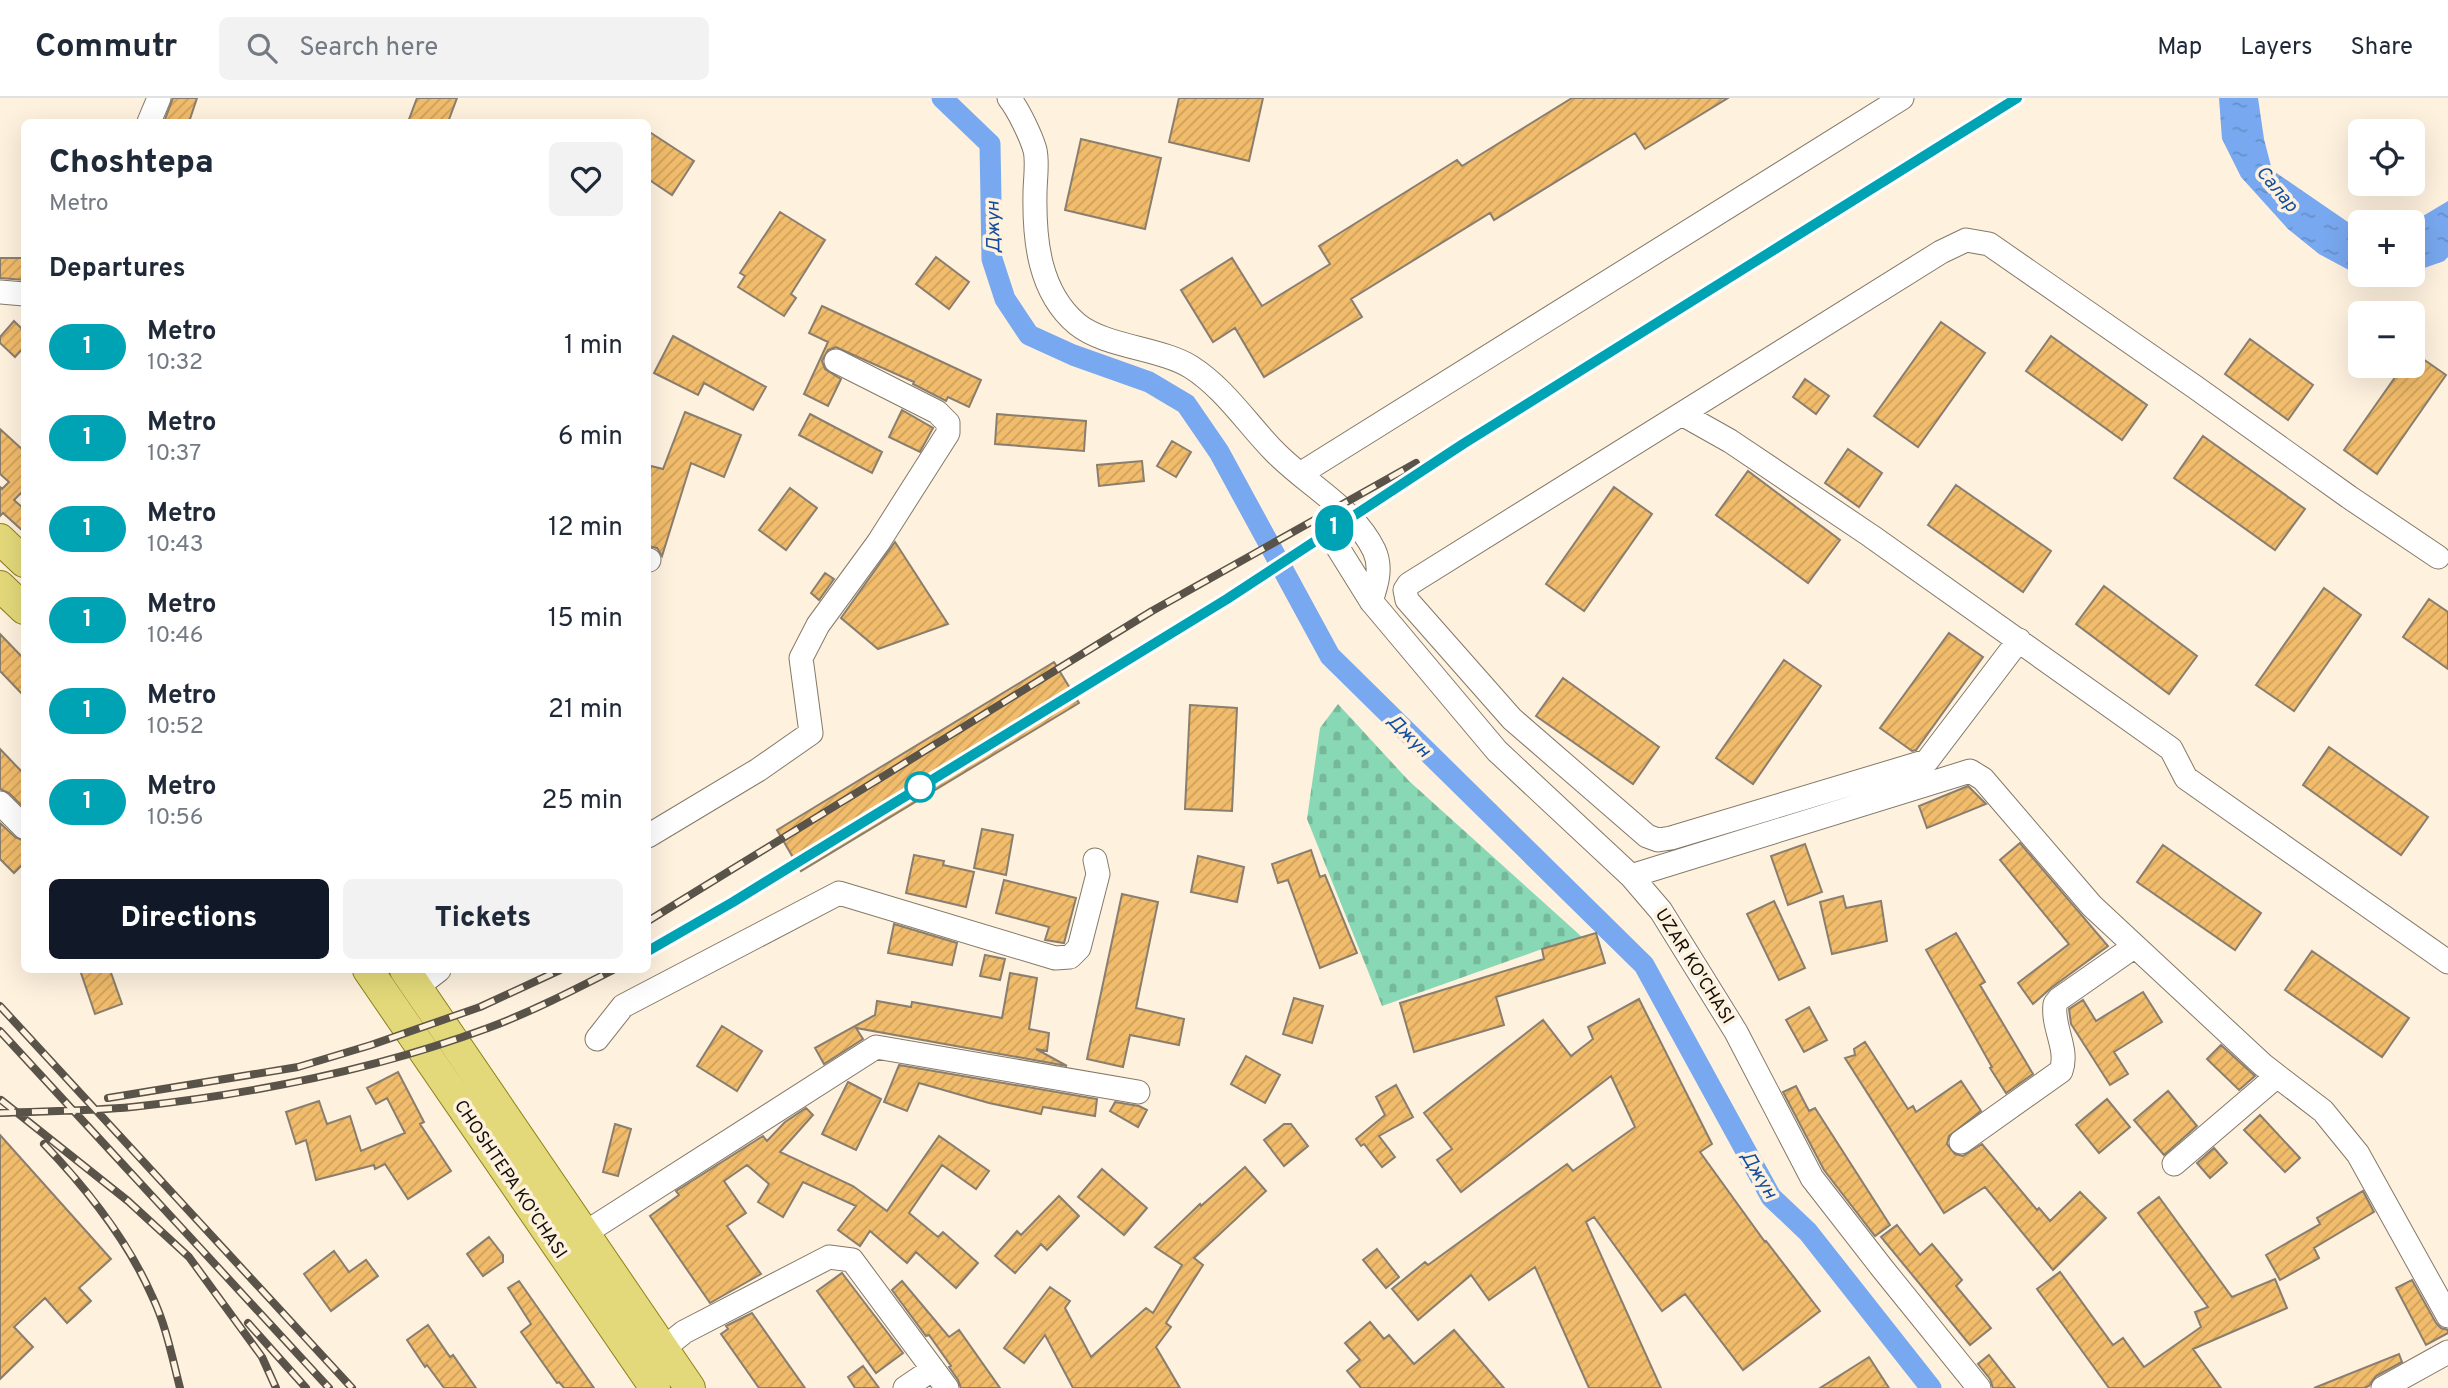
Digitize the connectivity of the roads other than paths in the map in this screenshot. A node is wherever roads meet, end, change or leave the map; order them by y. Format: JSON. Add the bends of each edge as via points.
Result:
{"nodes":[{"id":1,"x":159,"y":98,"type":"edge"},
{"id":2,"x":1009,"y":98,"type":"edge"},
{"id":3,"x":1902,"y":98,"type":"edge"},
{"id":4,"x":150,"y":119,"type":"edge"},
{"id":5,"x":0,"y":292,"type":"edge"},
{"id":6,"x":21,"y":294,"type":"edge"},
{"id":7,"x":836,"y":361,"type":"dead end"},
{"id":8,"x":1682,"y":414,"type":"junction"},
{"id":9,"x":1300,"y":474,"type":"junction"},
{"id":10,"x":0,"y":539,"type":"edge"},
{"id":11,"x":1338,"y":548,"type":"dead end"},
{"id":12,"x":2438,"y":556,"type":"dead end"},
{"id":13,"x":21,"y":559,"type":"edge"},
{"id":14,"x":0,"y":586,"type":"edge"},
{"id":15,"x":1405,"y":590,"type":"junction"},
{"id":16,"x":1372,"y":597,"type":"junction"},
{"id":17,"x":21,"y":606,"type":"edge"},
{"id":18,"x":2019,"y":640,"type":"junction"},
{"id":19,"x":0,"y":803,"type":"edge"},
{"id":20,"x":21,"y":824,"type":"edge"},
{"id":21,"x":651,"y":834,"type":"edge"},
{"id":22,"x":1095,"y":860,"type":"dead end"},
{"id":23,"x":1631,"y":876,"type":"junction"},
{"id":24,"x":2135,"y":946,"type":"junction"},
{"id":25,"x":2448,"y":962,"type":"edge"},
{"id":26,"x":370,"y":973,"type":"edge"},
{"id":27,"x":421,"y":975,"type":"edge"},
{"id":28,"x":597,"y":1039,"type":"dead end"},
{"id":29,"x":2277,"y":1076,"type":"junction"},
{"id":30,"x":1138,"y":1092,"type":"dead end"},
{"id":31,"x":1961,"y":1142,"type":"dead end"},
{"id":32,"x":2174,"y":1164,"type":"dead end"},
{"id":33,"x":585,"y":1233,"type":"junction"},
{"id":34,"x":2448,"y":1315,"type":"edge"},
{"id":35,"x":663,"y":1349,"type":"junction"},
{"id":36,"x":2448,"y":1352,"type":"edge"},
{"id":37,"x":933,"y":1368,"type":"junction"},
{"id":38,"x":655,"y":1388,"type":"edge"},
{"id":39,"x":690,"y":1388,"type":"edge"},
{"id":40,"x":905,"y":1388,"type":"edge"},
{"id":41,"x":947,"y":1388,"type":"edge"},
{"id":42,"x":1979,"y":1388,"type":"edge"},
{"id":43,"x":2383,"y":1388,"type":"edge"}],
"edges":[{"from":1,"to":4,"type":"street"},
{"from":2,"to":9,"type":"street","via":[[1035,152],[1034,224],[1046,281],[1059,306],[1081,327],[1100,336],[1189,366],[1219,389],[1274,452]]},
{"from":3,"to":9,"type":"street"},
{"from":5,"to":6,"type":"street"},
{"from":7,"to":21,"type":"street","via":[[937,412],[948,423],[948,433],[878,543],[818,625],[801,658],[811,733]]},
{"from":8,"to":12,"type":"street","via":[[1941,252],[1966,240],[1989,244]]},
{"from":8,"to":15,"type":"street"},
{"from":8,"to":18,"type":"street","via":[[1730,441]]},
{"from":9,"to":16,"type":"street","via":[[1359,526],[1376,553],[1379,578]]},
{"from":10,"to":13,"type":"main road"},
{"from":11,"to":16,"type":"street","name":"UZAR KO'CHASI"},
{"from":14,"to":17,"type":"main road"},
{"from":15,"to":16,"type":"street"},
{"from":15,"to":18,"type":"street","via":[[1407,600],[1512,719],[1647,836],[1658,840],[1927,761]]},
{"from":16,"to":23,"type":"street","name":"UZAR KO'CHASI","via":[[1497,751]]},
{"from":18,"to":25,"type":"street","via":[[2171,749],[2186,778]]},
{"from":19,"to":20,"type":"street"},
{"from":22,"to":28,"type":"street","via":[[1098,874],[1079,948],[1070,957],[1055,958],[839,893],[623,1006]]},
{"from":23,"to":24,"type":"street","via":[[1970,771],[1983,779],[2092,906]]},
{"from":23,"to":42,"type":"street","name":"UZAR KO'CHASI","via":[[1661,911],[1736,1032],[1812,1178]]},
{"from":24,"to":29,"type":"street"},
{"from":24,"to":31,"type":"street","via":[[2055,1004],[2064,1061],[2061,1071]]},
{"from":26,"to":38,"type":"main road","name":"CHOSHTEPA KO'CHASI"},
{"from":27,"to":33,"type":"main road","name":"CHOSHTEPA KO'CHASI"},
{"from":29,"to":32,"type":"street"},
{"from":29,"to":34,"type":"street","via":[[2323,1111],[2358,1154]]},
{"from":30,"to":33,"type":"street","via":[[876,1047]]},
{"from":33,"to":35,"type":"main road","name":"CHOSHTEPA KO'CHASI"},
{"from":35,"to":37,"type":"street","via":[[684,1332],[829,1256],[852,1260]]},
{"from":35,"to":39,"type":"main road","name":"CHOSHTEPA KO'CHASI"},
{"from":36,"to":43,"type":"street"},
{"from":37,"to":40,"type":"street"},
{"from":37,"to":41,"type":"street"}]}
